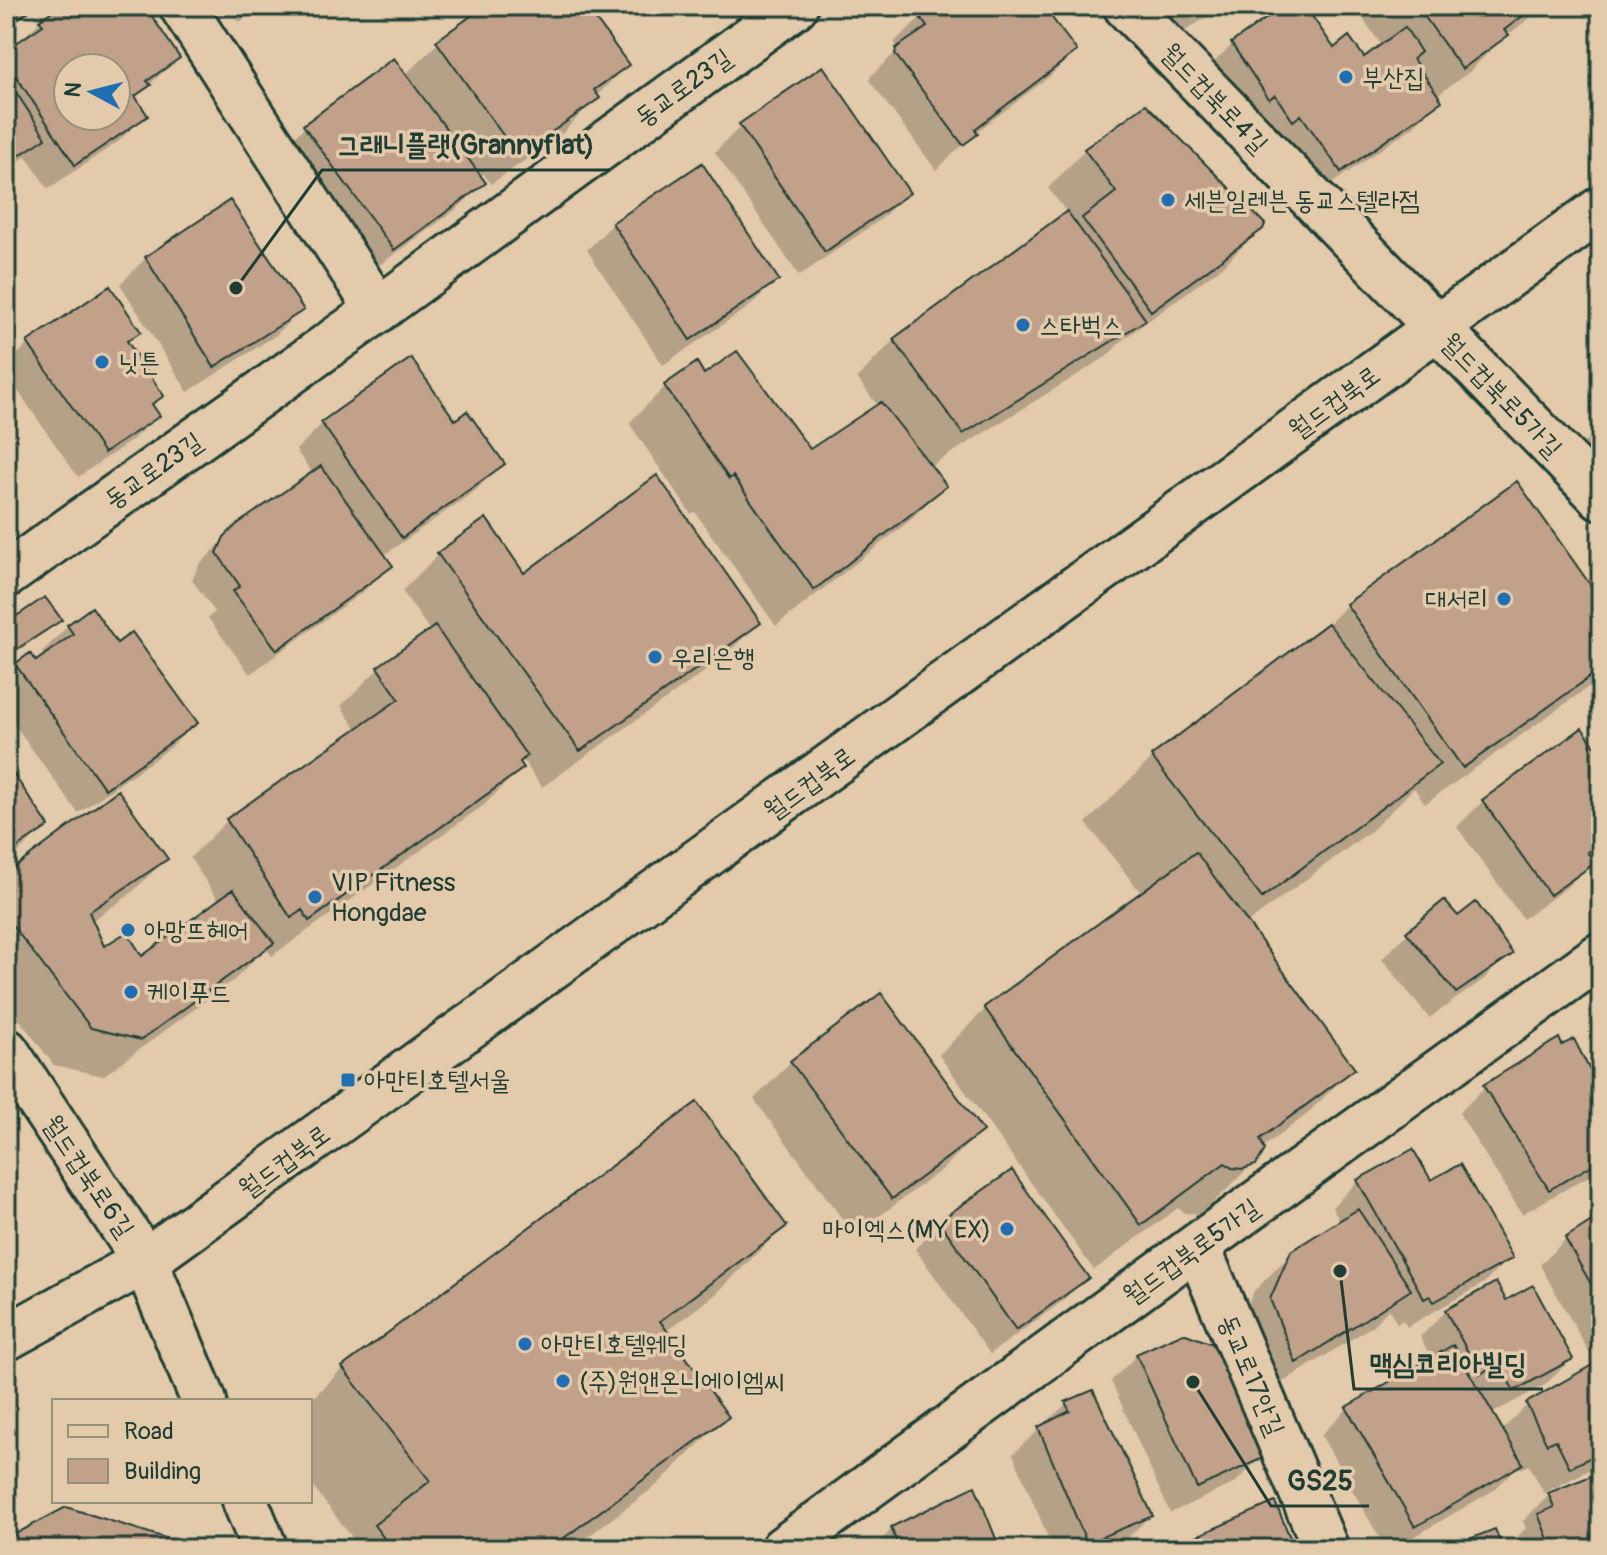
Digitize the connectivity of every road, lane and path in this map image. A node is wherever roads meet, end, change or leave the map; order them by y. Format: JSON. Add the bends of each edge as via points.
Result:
{"nodes":[{"id":1,"x":182,"y":6,"type":"edge"},
{"id":2,"x":795,"y":6,"type":"edge"},
{"id":3,"x":1126,"y":6,"type":"edge"},
{"id":4,"x":1601,"y":209,"type":"edge"},
{"id":5,"x":378,"y":310,"type":"junction"},
{"id":6,"x":1436,"y":328,"type":"junction"},
{"id":7,"x":1601,"y":497,"type":"edge"},
{"id":8,"x":6,"y":575,"type":"edge"},
{"id":9,"x":1601,"y":955,"type":"edge"},
{"id":10,"x":6,"y":1051,"type":"edge"},
{"id":11,"x":1197,"y":1246,"type":"junction"},
{"id":12,"x":145,"y":1261,"type":"junction"},
{"id":13,"x":6,"y":1338,"type":"edge"},
{"id":14,"x":203,"y":1399,"type":"edge"},
{"id":15,"x":246,"y":1503,"type":"edge"},
{"id":16,"x":265,"y":1549,"type":"edge"},
{"id":17,"x":783,"y":1549,"type":"edge"},
{"id":18,"x":1326,"y":1549,"type":"edge"}],
"edges":[{"from":1,"to":5,"type":"street"},
{"from":2,"to":5,"type":"street","name":"동교로23길"},
{"from":3,"to":6,"type":"street","name":"월드컵북로4길"},
{"from":4,"to":6,"type":"street","name":"월드컵북로"},
{"from":5,"to":8,"type":"street","name":"동교로23길"},
{"from":6,"to":7,"type":"street","name":"월드컵북로5가길"},
{"from":6,"to":12,"type":"street","name":"월드컵북로"},
{"from":9,"to":11,"type":"street","name":"월드컵북로5가길"},
{"from":10,"to":12,"type":"street","name":"월드컵북로6길"},
{"from":11,"to":17,"type":"street","name":"월드컵북로5가길"},
{"from":11,"to":18,"type":"street","name":"동교로17안길"},
{"from":12,"to":13,"type":"street","name":"월드컵북로"},
{"from":12,"to":14,"type":"street","name":"월드컵북로6길"},
{"from":15,"to":16,"type":"street"}]}
